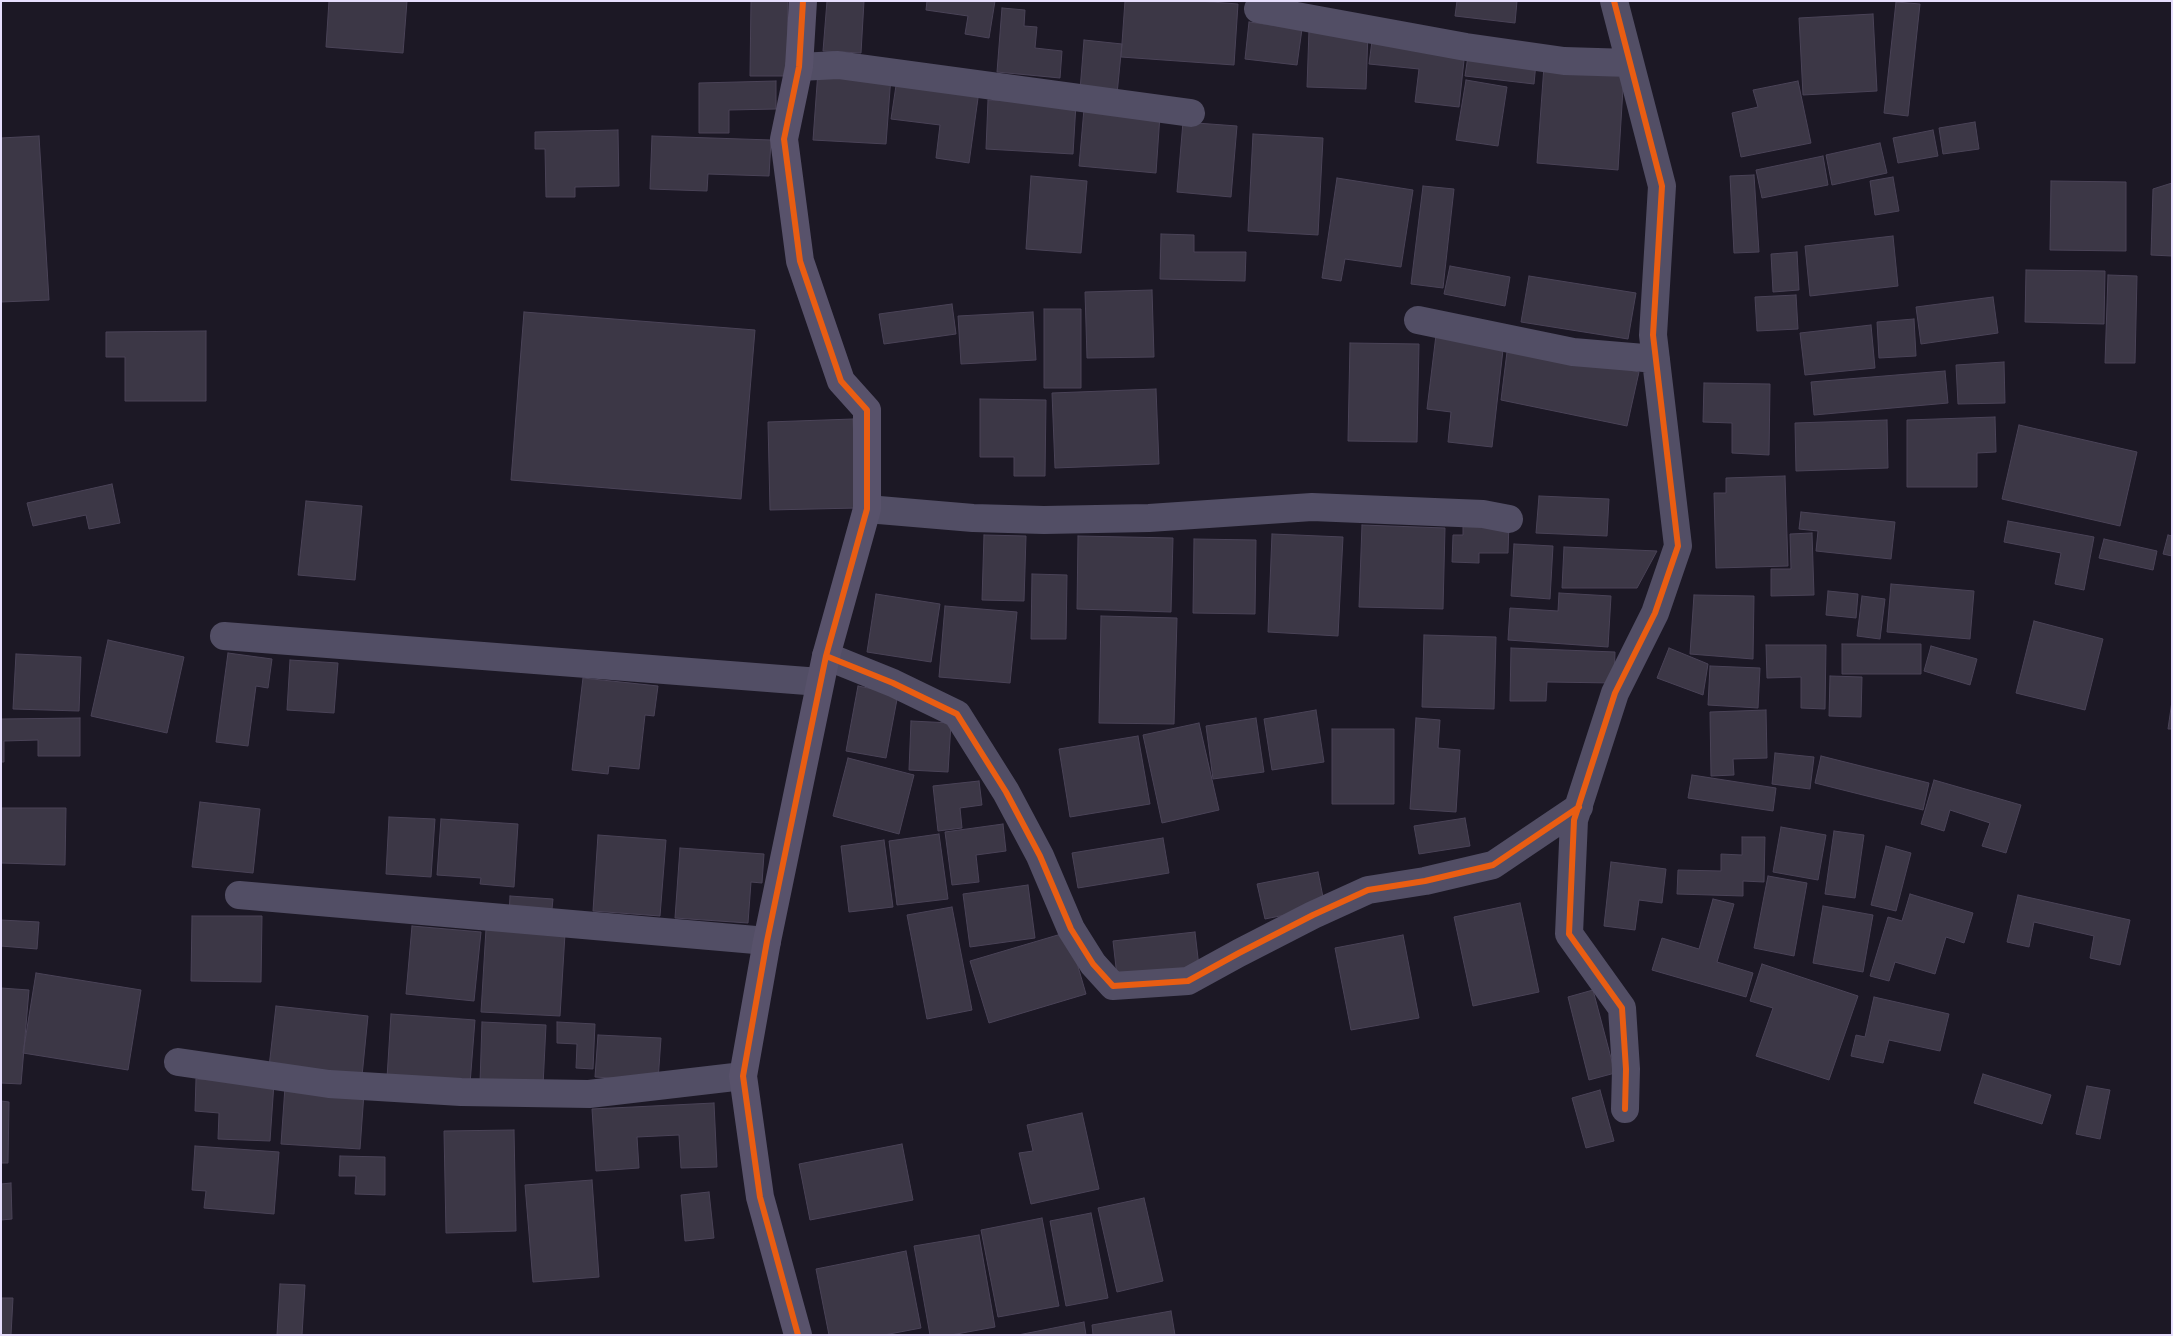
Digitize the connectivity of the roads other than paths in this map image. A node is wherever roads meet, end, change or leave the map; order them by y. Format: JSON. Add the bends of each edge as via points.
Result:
{"nodes":[{"id":1,"x":803,"y":1,"type":"edge"},
{"id":2,"x":1614,"y":1,"type":"edge"},
{"id":3,"x":1258,"y":9,"type":"dead end"},
{"id":4,"x":1630,"y":63,"type":"junction"},
{"id":5,"x":799,"y":67,"type":"junction"},
{"id":6,"x":1191,"y":113,"type":"dead end"},
{"id":7,"x":1418,"y":320,"type":"dead end"},
{"id":8,"x":1656,"y":359,"type":"junction"},
{"id":9,"x":867,"y":509,"type":"junction"},
{"id":10,"x":1509,"y":519,"type":"dead end"},
{"id":11,"x":224,"y":636,"type":"dead end"},
{"id":12,"x":823,"y":669,"type":"junction"},
{"id":13,"x":1579,"y":807,"type":"junction"},
{"id":14,"x":239,"y":895,"type":"dead end"},
{"id":15,"x":767,"y":942,"type":"junction"},
{"id":16,"x":178,"y":1062,"type":"dead end"},
{"id":17,"x":743,"y":1076,"type":"junction"},
{"id":18,"x":1626,"y":1109,"type":"dead end"},
{"id":19,"x":798,"y":1335,"type":"edge"}],
"edges":[{"from":1,"to":5,"type":"street"},
{"from":2,"to":4,"type":"street"},
{"from":3,"to":4,"type":"street","via":[[1466,47],[1564,61]]},
{"from":4,"to":8,"type":"street","via":[[1662,186],[1653,334]]},
{"from":5,"to":6,"type":"street","via":[[838,65]]},
{"from":5,"to":9,"type":"street","via":[[784,139],[800,261],[841,381],[867,410]]},
{"from":7,"to":8,"type":"street","via":[[1573,352]]},
{"from":8,"to":13,"type":"street","via":[[1678,546],[1655,613],[1615,693]]},
{"from":9,"to":10,"type":"street","via":[[1044,520],[1149,518],[1312,507],[1483,514]]},
{"from":9,"to":12,"type":"street"},
{"from":11,"to":12,"type":"street"},
{"from":12,"to":13,"type":"street","via":[[893,683],[957,714],[1006,792],[1040,856],[1071,929],[1093,964],[1113,986],[1188,981],[1304,919],[1368,890],[1493,866]]},
{"from":12,"to":15,"type":"street"},
{"from":13,"to":18,"type":"street","via":[[1574,820],[1569,934],[1622,1008]]},
{"from":14,"to":15,"type":"street"},
{"from":15,"to":17,"type":"street"},
{"from":16,"to":17,"type":"street","via":[[329,1084],[461,1092],[589,1094]]},
{"from":17,"to":19,"type":"street","via":[[760,1196]]}]}
